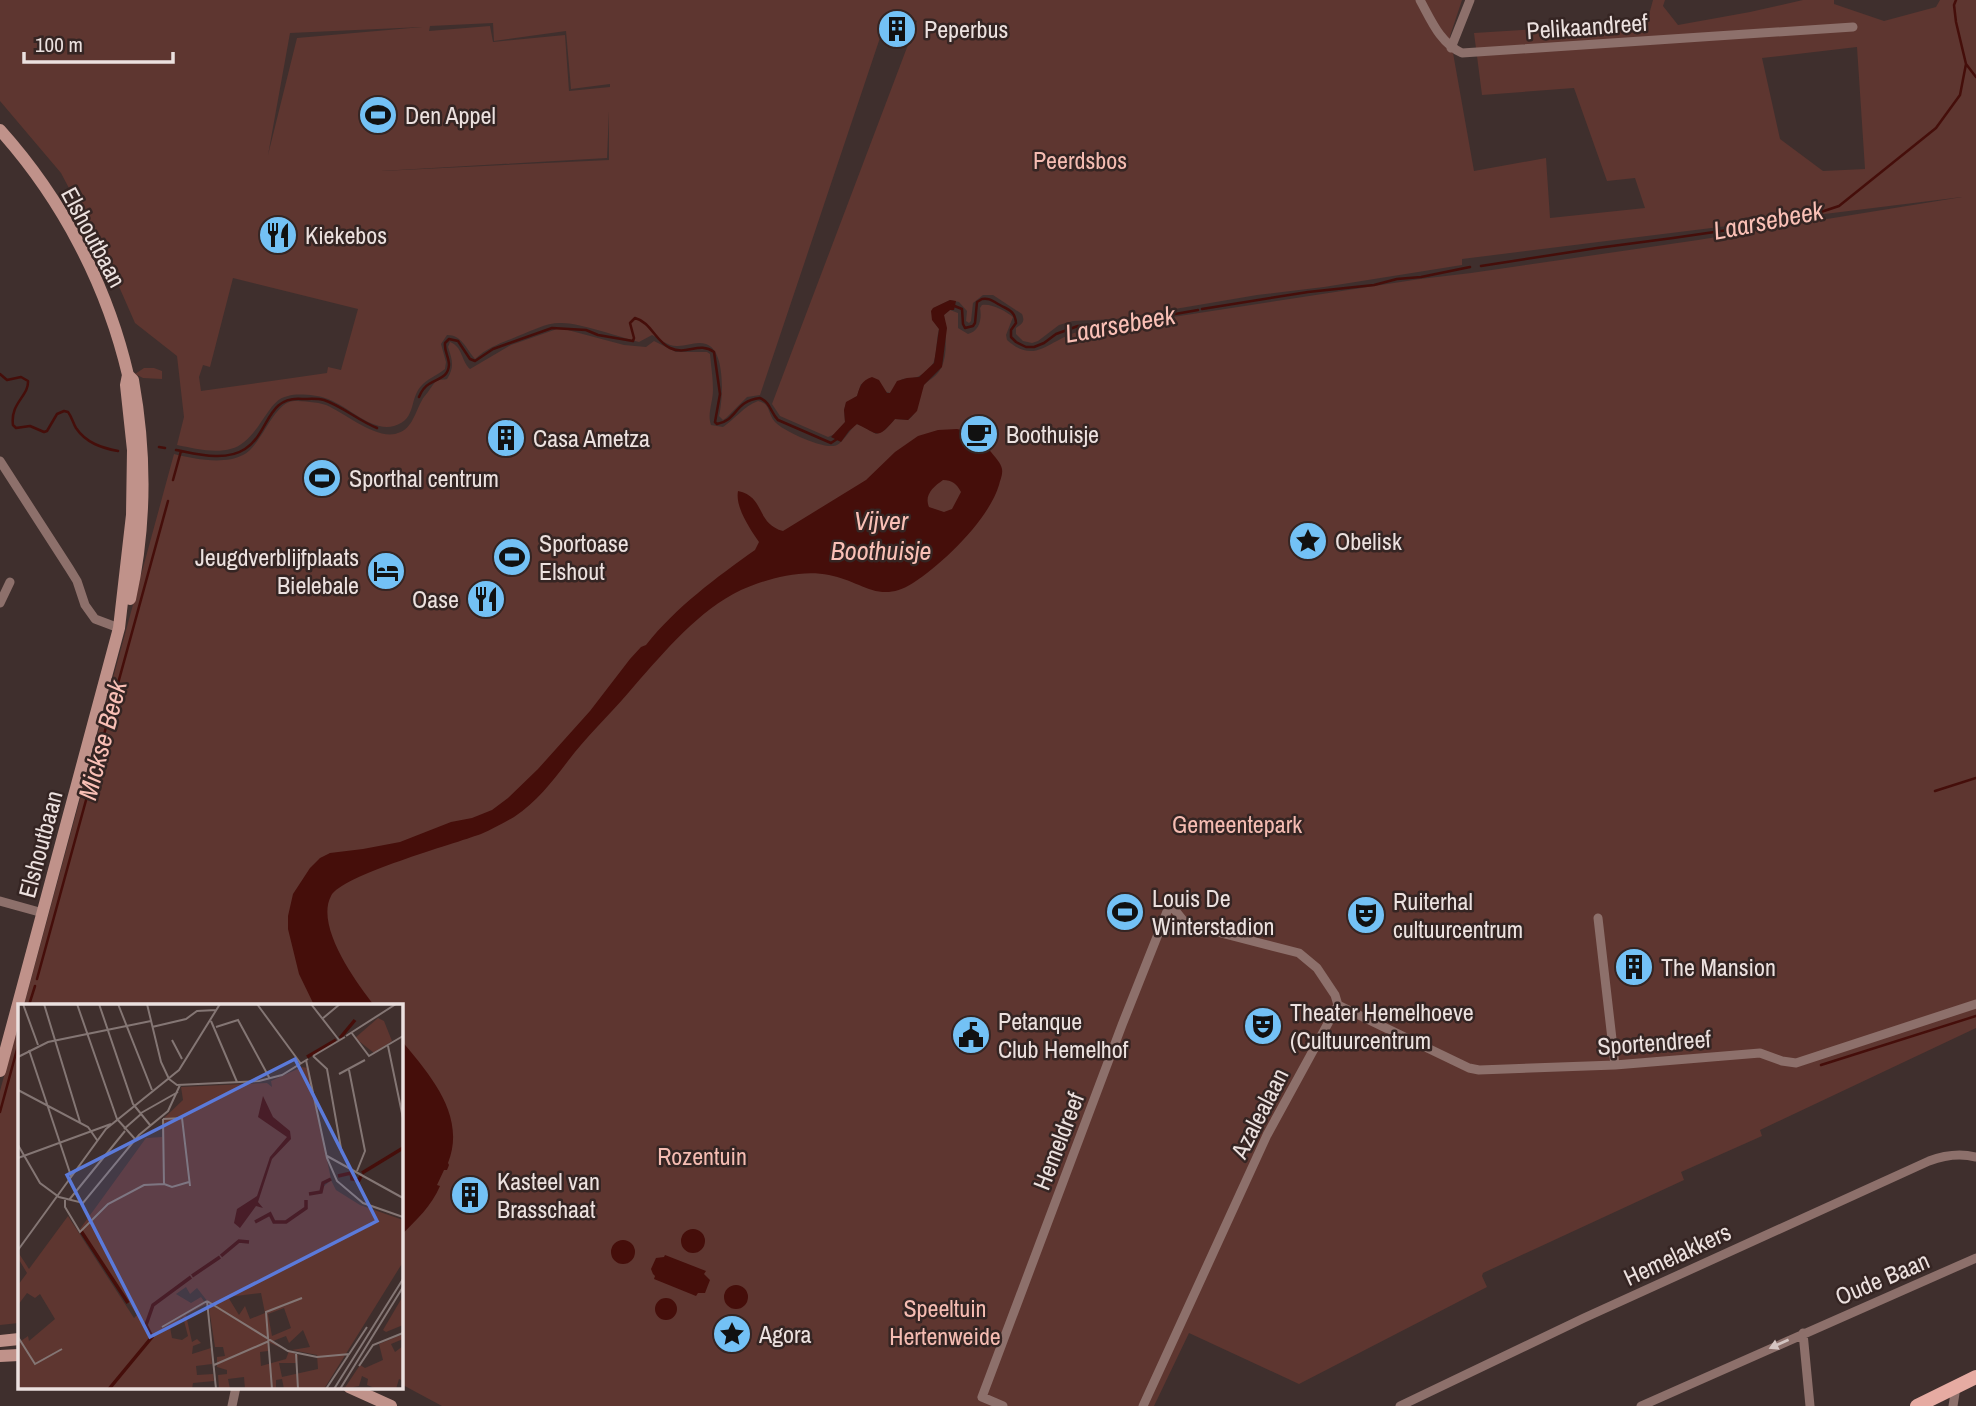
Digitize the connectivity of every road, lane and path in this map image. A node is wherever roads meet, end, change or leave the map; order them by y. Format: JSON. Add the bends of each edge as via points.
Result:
{"nodes":[{"id":1,"x":1420,"y":0,"type":"edge"},
{"id":2,"x":1470,"y":0,"type":"edge"},
{"id":3,"x":1853,"y":27,"type":"dead end"},
{"id":4,"x":1451,"y":48,"type":"junction"},
{"id":5,"x":0,"y":130,"type":"edge"},
{"id":6,"x":0,"y":461,"type":"edge"},
{"id":7,"x":10,"y":582,"type":"dead end"},
{"id":8,"x":0,"y":603,"type":"edge"},
{"id":9,"x":119,"y":628,"type":"junction"},
{"id":10,"x":0,"y":901,"type":"edge"},
{"id":11,"x":43,"y":913,"type":"junction"},
{"id":12,"x":1598,"y":918,"type":"dead end"},
{"id":13,"x":1187,"y":925,"type":"junction"},
{"id":14,"x":1160,"y":930,"type":"junction"},
{"id":15,"x":1976,"y":1003,"type":"edge"},
{"id":16,"x":18,"y":1004,"type":"edge"},
{"id":17,"x":18,"y":1005,"type":"edge"},
{"id":18,"x":1338,"y":1005,"type":"junction"},
{"id":19,"x":1615,"y":1065,"type":"junction"},
{"id":20,"x":0,"y":1071,"type":"edge"},
{"id":21,"x":1976,"y":1157,"type":"edge"},
{"id":22,"x":1976,"y":1258,"type":"edge"},
{"id":23,"x":1803,"y":1333,"type":"junction"},
{"id":24,"x":18,"y":1339,"type":"edge"},
{"id":25,"x":0,"y":1341,"type":"edge"},
{"id":26,"x":18,"y":1354,"type":"edge"},
{"id":27,"x":0,"y":1356,"type":"edge"},
{"id":28,"x":1976,"y":1377,"type":"edge"},
{"id":29,"x":1956,"y":1387,"type":"junction"},
{"id":30,"x":236,"y":1388,"type":"edge"},
{"id":31,"x":351,"y":1388,"type":"edge"},
{"id":32,"x":232,"y":1406,"type":"edge"},
{"id":33,"x":391,"y":1406,"type":"edge"},
{"id":34,"x":1003,"y":1406,"type":"edge"},
{"id":35,"x":1143,"y":1406,"type":"edge"},
{"id":36,"x":1400,"y":1406,"type":"edge"},
{"id":37,"x":1641,"y":1406,"type":"edge"},
{"id":38,"x":1810,"y":1406,"type":"edge"},
{"id":39,"x":1917,"y":1406,"type":"edge"},
{"id":40,"x":1953,"y":1406,"type":"edge"}],
"edges":[{"from":1,"to":4,"type":"street"},
{"from":2,"to":4,"type":"street"},
{"from":3,"to":4,"type":"street","name":"Pelikaandreef","via":[[1462,53]]},
{"from":5,"to":9,"type":"main road","name":"Elshoutbaan","via":[[38,177],[81,248],[110,312],[133,380],[143,484],[133,583]]},
{"from":6,"to":9,"type":"street","via":[[77,581],[89,612],[94,619]]},
{"from":7,"to":8,"type":"street"},
{"from":9,"to":11,"type":"main road","name":"Elshoutbaan"},
{"from":10,"to":11,"type":"street"},
{"from":11,"to":16,"type":"main road","name":"Elshoutbaan"},
{"from":12,"to":19,"type":"street"},
{"from":13,"to":14,"type":"street"},
{"from":13,"to":14,"type":"street","name":"Hemeldreef","via":[[1171,902]]},
{"from":13,"to":18,"type":"street","via":[[1299,953],[1317,968]]},
{"from":14,"to":34,"type":"street","name":"Hemeldreef","via":[[982,1397]]},
{"from":15,"to":19,"type":"street","name":"Sportendreef","via":[[1796,1063],[1760,1053]]},
{"from":17,"to":20,"type":"main road","name":"Elshoutbaan"},
{"from":18,"to":19,"type":"street","name":"Sportendreef","via":[[1469,1068]]},
{"from":18,"to":35,"type":"street","name":"Azalealaan","via":[[1267,1135]]},
{"from":21,"to":36,"type":"street","name":"Hemelakkers","via":[[1946,1155],[1929,1161]]},
{"from":22,"to":23,"type":"street","name":"Oude Baan"},
{"from":23,"to":37,"type":"street","name":"Oude Baan","one_way":true},
{"from":23,"to":38,"type":"street"},
{"from":24,"to":25,"type":"main road"},
{"from":26,"to":27,"type":"main road"},
{"from":28,"to":29,"type":"main road"},
{"from":29,"to":39,"type":"main road"},
{"from":29,"to":40,"type":"street"},
{"from":30,"to":32,"type":"street"},
{"from":31,"to":33,"type":"main road"}]}
